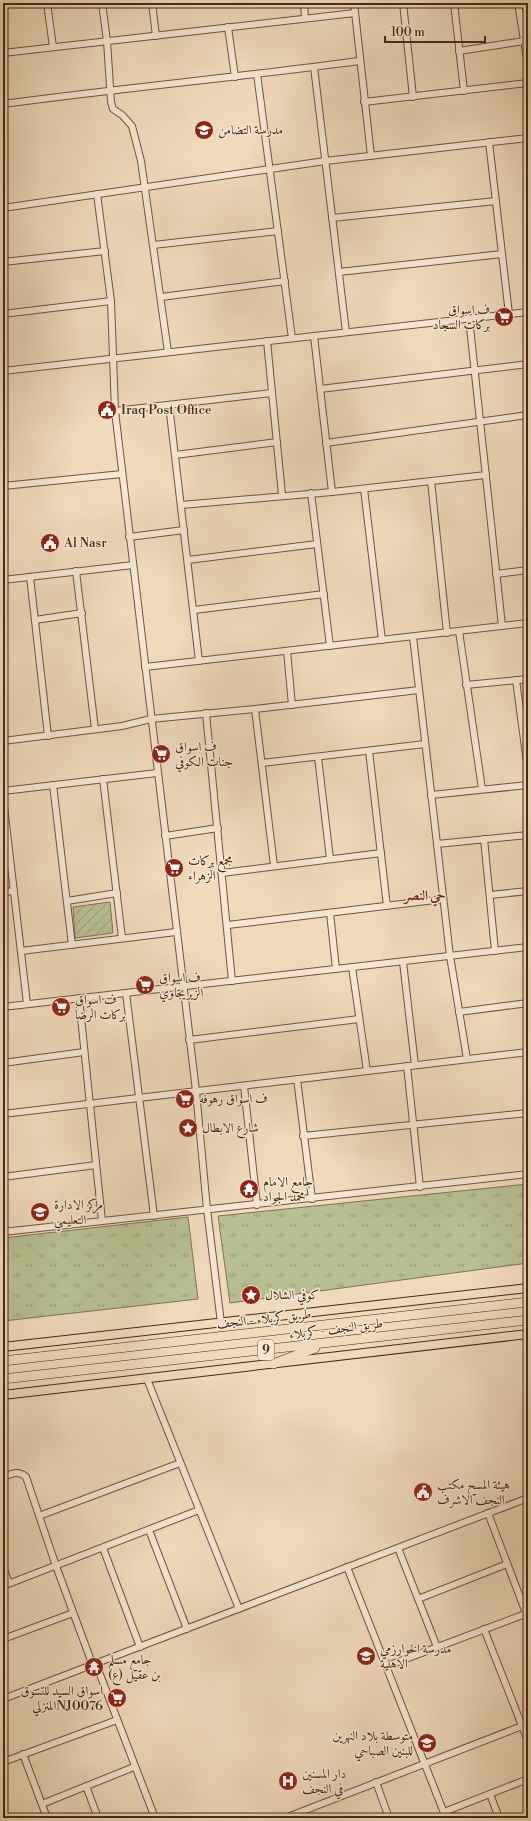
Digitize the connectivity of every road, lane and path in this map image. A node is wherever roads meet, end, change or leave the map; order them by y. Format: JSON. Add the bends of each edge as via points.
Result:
{"nodes":[{"id":1,"x":14,"y":3,"type":"edge"},
{"id":2,"x":47,"y":3,"type":"edge"},
{"id":3,"x":102,"y":3,"type":"edge"},
{"id":4,"x":152,"y":3,"type":"edge"},
{"id":5,"x":304,"y":3,"type":"edge"},
{"id":6,"x":354,"y":3,"type":"edge"},
{"id":7,"x":403,"y":3,"type":"edge"},
{"id":8,"x":454,"y":3,"type":"edge"},
{"id":9,"x":518,"y":3,"type":"edge"},
{"id":10,"x":3,"y":4,"type":"edge"},
{"id":11,"x":355,"y":13,"type":"junction"},
{"id":12,"x":305,"y":18,"type":"junction"},
{"id":13,"x":520,"y":18,"type":"junction"},
{"id":14,"x":528,"y":22,"type":"edge"},
{"id":15,"x":228,"y":27,"type":"junction"},
{"id":16,"x":156,"y":36,"type":"junction"},
{"id":17,"x":524,"y":41,"type":"junction"},
{"id":18,"x":107,"y":42,"type":"junction"},
{"id":19,"x":53,"y":47,"type":"junction"},
{"id":20,"x":459,"y":51,"type":"junction"},
{"id":21,"x":527,"y":51,"type":"edge"},
{"id":22,"x":3,"y":53,"type":"edge"},
{"id":23,"x":360,"y":61,"type":"junction"},
{"id":24,"x":528,"y":65,"type":"edge"},
{"id":25,"x":314,"y":67,"type":"junction"},
{"id":26,"x":257,"y":74,"type":"junction"},
{"id":27,"x":234,"y":77,"type":"junction"},
{"id":28,"x":528,"y":83,"type":"edge"},
{"id":29,"x":109,"y":90,"type":"junction"},
{"id":30,"x":464,"y":91,"type":"junction"},
{"id":31,"x":413,"y":97,"type":"junction"},
{"id":32,"x":364,"y":102,"type":"junction"},
{"id":33,"x":3,"y":104,"type":"edge"},
{"id":34,"x":528,"y":138,"type":"edge"},
{"id":35,"x":489,"y":142,"type":"junction"},
{"id":36,"x":371,"y":156,"type":"junction"},
{"id":37,"x":325,"y":161,"type":"junction"},
{"id":38,"x":270,"y":169,"type":"junction"},
{"id":39,"x":144,"y":188,"type":"junction"},
{"id":40,"x":97,"y":194,"type":"junction"},
{"id":41,"x":496,"y":201,"type":"junction"},
{"id":42,"x":3,"y":208,"type":"edge"},
{"id":43,"x":332,"y":218,"type":"junction"},
{"id":44,"x":278,"y":231,"type":"junction"},
{"id":45,"x":153,"y":245,"type":"junction"},
{"id":46,"x":105,"y":251,"type":"junction"},
{"id":47,"x":502,"y":254,"type":"junction"},
{"id":48,"x":3,"y":262,"type":"edge"},
{"id":49,"x":339,"y":272,"type":"junction"},
{"id":50,"x":285,"y":281,"type":"junction"},
{"id":51,"x":160,"y":297,"type":"junction"},
{"id":52,"x":111,"y":301,"type":"junction"},
{"id":53,"x":528,"y":312,"type":"edge"},
{"id":54,"x":3,"y":314,"type":"edge"},
{"id":55,"x":509,"y":314,"type":"junction"},
{"id":56,"x":469,"y":318,"type":"junction"},
{"id":57,"x":346,"y":332,"type":"junction"},
{"id":58,"x":314,"y":336,"type":"junction"},
{"id":59,"x":292,"y":338,"type":"junction"},
{"id":60,"x":267,"y":341,"type":"junction"},
{"id":61,"x":168,"y":352,"type":"junction"},
{"id":62,"x":112,"y":359,"type":"junction"},
{"id":63,"x":528,"y":364,"type":"edge"},
{"id":64,"x":475,"y":370,"type":"junction"},
{"id":65,"x":3,"y":371,"type":"edge"},
{"id":66,"x":320,"y":389,"type":"junction"},
{"id":67,"x":272,"y":393,"type":"junction"},
{"id":68,"x":169,"y":405,"type":"junction"},
{"id":69,"x":114,"y":411,"type":"junction"},
{"id":70,"x":528,"y":417,"type":"edge"},
{"id":71,"x":480,"y":422,"type":"junction"},
{"id":72,"x":277,"y":442,"type":"junction"},
{"id":73,"x":326,"y":443,"type":"junction"},
{"id":74,"x":175,"y":455,"type":"junction"},
{"id":75,"x":122,"y":474,"type":"junction"},
{"id":76,"x":486,"y":475,"type":"junction"},
{"id":77,"x":431,"y":481,"type":"junction"},
{"id":78,"x":3,"y":486,"type":"edge"},
{"id":79,"x":364,"y":488,"type":"junction"},
{"id":80,"x":332,"y":492,"type":"junction"},
{"id":81,"x":311,"y":493,"type":"junction"},
{"id":82,"x":282,"y":495,"type":"junction"},
{"id":83,"x":181,"y":504,"type":"junction"},
{"id":84,"x":184,"y":530,"type":"junction"},
{"id":85,"x":129,"y":537,"type":"junction"},
{"id":86,"x":318,"y":544,"type":"junction"},
{"id":87,"x":188,"y":560,"type":"junction"},
{"id":88,"x":133,"y":565,"type":"junction"},
{"id":89,"x":528,"y":570,"type":"edge"},
{"id":90,"x":76,"y":571,"type":"junction"},
{"id":91,"x":496,"y":574,"type":"junction"},
{"id":92,"x":30,"y":577,"type":"junction"},
{"id":93,"x":3,"y":580,"type":"edge"},
{"id":94,"x":324,"y":594,"type":"junction"},
{"id":95,"x":194,"y":610,"type":"junction"},
{"id":96,"x":82,"y":613,"type":"junction"},
{"id":97,"x":35,"y":620,"type":"junction"},
{"id":98,"x":528,"y":623,"type":"edge"},
{"id":99,"x":502,"y":626,"type":"junction"},
{"id":100,"x":459,"y":631,"type":"junction"},
{"id":101,"x":447,"y":633,"type":"junction"},
{"id":102,"x":413,"y":637,"type":"junction"},
{"id":103,"x":382,"y":640,"type":"junction"},
{"id":104,"x":330,"y":646,"type":"junction"},
{"id":105,"x":287,"y":651,"type":"junction"},
{"id":106,"x":199,"y":661,"type":"junction"},
{"id":107,"x":145,"y":668,"type":"junction"},
{"id":108,"x":528,"y":679,"type":"edge"},
{"id":109,"x":516,"y":680,"type":"junction"},
{"id":110,"x":466,"y":684,"type":"junction"},
{"id":111,"x":419,"y":690,"type":"junction"},
{"id":112,"x":292,"y":705,"type":"junction"},
{"id":113,"x":255,"y":709,"type":"junction"},
{"id":114,"x":206,"y":713,"type":"junction"},
{"id":115,"x":151,"y":719,"type":"junction"},
{"id":116,"x":95,"y":729,"type":"junction"},
{"id":117,"x":48,"y":736,"type":"junction"},
{"id":118,"x":3,"y":742,"type":"edge"},
{"id":119,"x":425,"y":744,"type":"junction"},
{"id":120,"x":369,"y":751,"type":"junction"},
{"id":121,"x":318,"y":757,"type":"junction"},
{"id":122,"x":262,"y":763,"type":"junction"},
{"id":123,"x":528,"y":770,"type":"edge"},
{"id":124,"x":157,"y":773,"type":"junction"},
{"id":125,"x":103,"y":779,"type":"junction"},
{"id":126,"x":528,"y":784,"type":"edge"},
{"id":127,"x":53,"y":785,"type":"junction"},
{"id":128,"x":482,"y":789,"type":"junction"},
{"id":129,"x":3,"y":791,"type":"edge"},
{"id":130,"x":431,"y":795,"type":"junction"},
{"id":131,"x":3,"y":798,"type":"edge"},
{"id":132,"x":218,"y":828,"type":"junction"},
{"id":133,"x":528,"y":835,"type":"edge"},
{"id":134,"x":165,"y":836,"type":"junction"},
{"id":135,"x":484,"y":839,"type":"junction"},
{"id":136,"x":437,"y":844,"type":"junction"},
{"id":137,"x":381,"y":853,"type":"junction"},
{"id":138,"x":330,"y":859,"type":"junction"},
{"id":139,"x":274,"y":866,"type":"junction"},
{"id":140,"x":222,"y":873,"type":"junction"},
{"id":141,"x":14,"y":891,"type":"junction"},
{"id":142,"x":528,"y":891,"type":"edge"},
{"id":143,"x":3,"y":892,"type":"edge"},
{"id":144,"x":117,"y":894,"type":"junction"},
{"id":145,"x":490,"y":895,"type":"junction"},
{"id":146,"x":443,"y":899,"type":"junction"},
{"id":147,"x":67,"y":902,"type":"junction"},
{"id":148,"x":387,"y":906,"type":"junction"},
{"id":149,"x":330,"y":913,"type":"junction"},
{"id":150,"x":228,"y":925,"type":"junction"},
{"id":151,"x":176,"y":932,"type":"junction"},
{"id":152,"x":122,"y":938,"type":"junction"},
{"id":153,"x":72,"y":945,"type":"junction"},
{"id":154,"x":528,"y":947,"type":"edge"},
{"id":155,"x":21,"y":951,"type":"junction"},
{"id":156,"x":495,"y":951,"type":"junction"},
{"id":157,"x":450,"y":956,"type":"junction"},
{"id":158,"x":403,"y":962,"type":"junction"},
{"id":159,"x":352,"y":967,"type":"junction"},
{"id":160,"x":336,"y":969,"type":"junction"},
{"id":161,"x":232,"y":981,"type":"junction"},
{"id":162,"x":182,"y":987,"type":"junction"},
{"id":163,"x":126,"y":993,"type":"junction"},
{"id":164,"x":79,"y":998,"type":"junction"},
{"id":165,"x":528,"y":1003,"type":"edge"},
{"id":166,"x":27,"y":1004,"type":"junction"},
{"id":167,"x":3,"y":1007,"type":"edge"},
{"id":168,"x":459,"y":1012,"type":"junction"},
{"id":169,"x":359,"y":1019,"type":"junction"},
{"id":170,"x":189,"y":1040,"type":"junction"},
{"id":171,"x":84,"y":1052,"type":"junction"},
{"id":172,"x":527,"y":1052,"type":"edge"},
{"id":173,"x":467,"y":1059,"type":"junction"},
{"id":174,"x":3,"y":1063,"type":"edge"},
{"id":175,"x":528,"y":1064,"type":"edge"},
{"id":176,"x":407,"y":1066,"type":"junction"},
{"id":177,"x":415,"y":1066,"type":"junction"},
{"id":178,"x":367,"y":1071,"type":"junction"},
{"id":179,"x":297,"y":1079,"type":"junction"},
{"id":180,"x":244,"y":1086,"type":"junction"},
{"id":181,"x":196,"y":1091,"type":"junction"},
{"id":182,"x":140,"y":1098,"type":"junction"},
{"id":183,"x":90,"y":1104,"type":"junction"},
{"id":184,"x":528,"y":1113,"type":"edge"},
{"id":185,"x":3,"y":1114,"type":"edge"},
{"id":186,"x":413,"y":1124,"type":"junction"},
{"id":187,"x":303,"y":1136,"type":"junction"},
{"id":188,"x":96,"y":1165,"type":"junction"},
{"id":189,"x":528,"y":1174,"type":"edge"},
{"id":190,"x":3,"y":1177,"type":"edge"},
{"id":191,"x":420,"y":1187,"type":"junction"},
{"id":192,"x":312,"y":1199,"type":"junction"},
{"id":193,"x":257,"y":1205,"type":"junction"},
{"id":194,"x":207,"y":1209,"type":"junction"},
{"id":195,"x":154,"y":1216,"type":"junction"},
{"id":196,"x":102,"y":1221,"type":"junction"},
{"id":197,"x":3,"y":1232,"type":"edge"},
{"id":198,"x":528,"y":1288,"type":"edge"},
{"id":199,"x":528,"y":1302,"type":"edge"},
{"id":200,"x":528,"y":1320,"type":"edge"},
{"id":201,"x":221,"y":1323,"type":"junction"},
{"id":202,"x":528,"y":1334,"type":"edge"},
{"id":203,"x":327,"y":1343,"type":"junction"},
{"id":204,"x":3,"y":1347,"type":"edge"},
{"id":205,"x":3,"y":1361,"type":"edge"},
{"id":206,"x":273,"y":1364,"type":"junction"},
{"id":207,"x":147,"y":1378,"type":"junction"},
{"id":208,"x":3,"y":1379,"type":"edge"},
{"id":209,"x":3,"y":1394,"type":"edge"},
{"id":210,"x":180,"y":1463,"type":"junction"},
{"id":211,"x":3,"y":1477,"type":"edge"},
{"id":212,"x":528,"y":1498,"type":"edge"},
{"id":213,"x":199,"y":1510,"type":"junction"},
{"id":214,"x":488,"y":1513,"type":"junction"},
{"id":215,"x":39,"y":1516,"type":"junction"},
{"id":216,"x":149,"y":1530,"type":"junction"},
{"id":217,"x":103,"y":1548,"type":"junction"},
{"id":218,"x":398,"y":1548,"type":"junction"},
{"id":219,"x":507,"y":1564,"type":"junction"},
{"id":220,"x":56,"y":1566,"type":"junction"},
{"id":221,"x":3,"y":1567,"type":"edge"},
{"id":222,"x":347,"y":1567,"type":"junction"},
{"id":223,"x":10,"y":1583,"type":"junction"},
{"id":224,"x":3,"y":1586,"type":"edge"},
{"id":225,"x":418,"y":1599,"type":"junction"},
{"id":226,"x":239,"y":1609,"type":"junction"},
{"id":227,"x":73,"y":1613,"type":"junction"},
{"id":228,"x":527,"y":1613,"type":"edge"},
{"id":229,"x":187,"y":1629,"type":"junction"},
{"id":230,"x":484,"y":1629,"type":"junction"},
{"id":231,"x":3,"y":1639,"type":"edge"},
{"id":232,"x":140,"y":1647,"type":"junction"},
{"id":233,"x":437,"y":1647,"type":"junction"},
{"id":234,"x":94,"y":1665,"type":"junction"},
{"id":235,"x":387,"y":1666,"type":"junction"},
{"id":236,"x":3,"y":1699,"type":"edge"},
{"id":237,"x":117,"y":1720,"type":"junction"},
{"id":238,"x":522,"y":1726,"type":"junction"},
{"id":239,"x":528,"y":1741,"type":"edge"},
{"id":240,"x":23,"y":1754,"type":"junction"},
{"id":241,"x":3,"y":1762,"type":"edge"},
{"id":242,"x":425,"y":1763,"type":"junction"},
{"id":243,"x":134,"y":1767,"type":"junction"},
{"id":244,"x":528,"y":1779,"type":"edge"},
{"id":245,"x":376,"y":1782,"type":"junction"},
{"id":246,"x":86,"y":1786,"type":"junction"},
{"id":247,"x":490,"y":1794,"type":"junction"},
{"id":248,"x":42,"y":1804,"type":"junction"},
{"id":249,"x":445,"y":1815,"type":"edge"},
{"id":250,"x":47,"y":1818,"type":"edge"},
{"id":251,"x":98,"y":1818,"type":"edge"},
{"id":252,"x":155,"y":1818,"type":"edge"},
{"id":253,"x":286,"y":1818,"type":"edge"},
{"id":254,"x":390,"y":1818,"type":"edge"},
{"id":255,"x":499,"y":1818,"type":"edge"}],
"edges":[{"from":1,"to":10,"type":"street"},
{"from":2,"to":19,"type":"street"},
{"from":3,"to":18,"type":"street"},
{"from":4,"to":16,"type":"street"},
{"from":5,"to":12,"type":"street"},
{"from":6,"to":11,"type":"street"},
{"from":7,"to":31,"type":"street"},
{"from":8,"to":20,"type":"street"},
{"from":9,"to":13,"type":"street"},
{"from":11,"to":12,"type":"street"},
{"from":11,"to":23,"type":"street"},
{"from":12,"to":15,"type":"street"},
{"from":13,"to":14,"type":"street"},
{"from":13,"to":17,"type":"street"},
{"from":15,"to":16,"type":"street"},
{"from":15,"to":27,"type":"street"},
{"from":16,"to":18,"type":"street"},
{"from":17,"to":20,"type":"street"},
{"from":17,"to":21,"type":"street"},
{"from":18,"to":19,"type":"street"},
{"from":18,"to":29,"type":"street"},
{"from":19,"to":22,"type":"street"},
{"from":20,"to":30,"type":"street"},
{"from":21,"to":24,"type":"street"},
{"from":23,"to":25,"type":"street"},
{"from":23,"to":32,"type":"street"},
{"from":25,"to":26,"type":"street"},
{"from":25,"to":37,"type":"street"},
{"from":26,"to":27,"type":"street"},
{"from":26,"to":38,"type":"street"},
{"from":27,"to":29,"type":"street"},
{"from":28,"to":30,"type":"street"},
{"from":29,"to":33,"type":"street"},
{"from":29,"to":39,"type":"street","via":[[113,109],[132,126],[141,161]]},
{"from":30,"to":31,"type":"street"},
{"from":31,"to":32,"type":"street"},
{"from":32,"to":36,"type":"street"},
{"from":34,"to":35,"type":"street"},
{"from":35,"to":36,"type":"street"},
{"from":35,"to":41,"type":"street"},
{"from":36,"to":37,"type":"street"},
{"from":37,"to":38,"type":"street"},
{"from":37,"to":43,"type":"street"},
{"from":38,"to":39,"type":"street"},
{"from":38,"to":44,"type":"street"},
{"from":39,"to":40,"type":"street"},
{"from":39,"to":45,"type":"street"},
{"from":40,"to":42,"type":"street"},
{"from":40,"to":46,"type":"street"},
{"from":41,"to":43,"type":"street"},
{"from":41,"to":47,"type":"street"},
{"from":43,"to":49,"type":"street"},
{"from":44,"to":45,"type":"street"},
{"from":44,"to":50,"type":"street"},
{"from":45,"to":51,"type":"street"},
{"from":46,"to":48,"type":"street"},
{"from":46,"to":52,"type":"street"},
{"from":47,"to":49,"type":"street"},
{"from":47,"to":55,"type":"street"},
{"from":49,"to":57,"type":"street"},
{"from":50,"to":51,"type":"street"},
{"from":50,"to":59,"type":"street"},
{"from":51,"to":61,"type":"street"},
{"from":52,"to":54,"type":"street"},
{"from":52,"to":62,"type":"street"},
{"from":53,"to":55,"type":"street"},
{"from":55,"to":56,"type":"street"},
{"from":56,"to":57,"type":"street"},
{"from":56,"to":64,"type":"street"},
{"from":57,"to":58,"type":"street"},
{"from":58,"to":59,"type":"street"},
{"from":58,"to":66,"type":"street"},
{"from":59,"to":60,"type":"street"},
{"from":60,"to":61,"type":"street"},
{"from":60,"to":67,"type":"street"},
{"from":61,"to":62,"type":"street"},
{"from":62,"to":65,"type":"street"},
{"from":62,"to":69,"type":"street"},
{"from":63,"to":64,"type":"street"},
{"from":64,"to":66,"type":"street"},
{"from":64,"to":71,"type":"street"},
{"from":66,"to":73,"type":"street"},
{"from":67,"to":68,"type":"street"},
{"from":67,"to":72,"type":"street"},
{"from":68,"to":69,"type":"street"},
{"from":68,"to":74,"type":"street"},
{"from":69,"to":75,"type":"street"},
{"from":70,"to":71,"type":"street"},
{"from":71,"to":73,"type":"street"},
{"from":71,"to":76,"type":"street"},
{"from":72,"to":74,"type":"street"},
{"from":72,"to":82,"type":"street"},
{"from":73,"to":80,"type":"street"},
{"from":74,"to":83,"type":"street"},
{"from":75,"to":78,"type":"street"},
{"from":75,"to":85,"type":"street"},
{"from":76,"to":77,"type":"street"},
{"from":76,"to":91,"type":"street"},
{"from":77,"to":79,"type":"street"},
{"from":77,"to":101,"type":"street"},
{"from":79,"to":80,"type":"street"},
{"from":79,"to":103,"type":"street"},
{"from":80,"to":81,"type":"street"},
{"from":81,"to":82,"type":"street"},
{"from":81,"to":86,"type":"street"},
{"from":82,"to":83,"type":"street"},
{"from":83,"to":84,"type":"street"},
{"from":84,"to":85,"type":"street"},
{"from":84,"to":87,"type":"street"},
{"from":85,"to":88,"type":"street"},
{"from":86,"to":87,"type":"street"},
{"from":86,"to":94,"type":"street"},
{"from":87,"to":95,"type":"street"},
{"from":88,"to":90,"type":"street"},
{"from":88,"to":107,"type":"street"},
{"from":89,"to":91,"type":"street"},
{"from":90,"to":92,"type":"street"},
{"from":90,"to":96,"type":"street"},
{"from":91,"to":99,"type":"street"},
{"from":92,"to":93,"type":"street"},
{"from":92,"to":97,"type":"street"},
{"from":94,"to":95,"type":"street"},
{"from":94,"to":104,"type":"street"},
{"from":95,"to":106,"type":"street"},
{"from":96,"to":97,"type":"street"},
{"from":96,"to":116,"type":"street"},
{"from":97,"to":117,"type":"street"},
{"from":98,"to":99,"type":"street"},
{"from":99,"to":100,"type":"street"},
{"from":100,"to":101,"type":"street"},
{"from":100,"to":110,"type":"street"},
{"from":101,"to":102,"type":"street"},
{"from":102,"to":103,"type":"street"},
{"from":102,"to":111,"type":"street"},
{"from":103,"to":104,"type":"street"},
{"from":104,"to":105,"type":"street"},
{"from":105,"to":106,"type":"street"},
{"from":105,"to":112,"type":"street"},
{"from":106,"to":107,"type":"street"},
{"from":107,"to":115,"type":"street"},
{"from":108,"to":109,"type":"street"},
{"from":109,"to":110,"type":"street"},
{"from":109,"to":123,"type":"street"},
{"from":110,"to":128,"type":"street"},
{"from":111,"to":112,"type":"street"},
{"from":111,"to":119,"type":"street"},
{"from":112,"to":113,"type":"street"},
{"from":113,"to":114,"type":"street"},
{"from":113,"to":122,"type":"street"},
{"from":114,"to":115,"type":"street"},
{"from":114,"to":132,"type":"street"},
{"from":115,"to":116,"type":"street"},
{"from":115,"to":124,"type":"street"},
{"from":116,"to":117,"type":"street"},
{"from":117,"to":118,"type":"street"},
{"from":119,"to":120,"type":"street"},
{"from":119,"to":130,"type":"street"},
{"from":120,"to":121,"type":"street"},
{"from":120,"to":137,"type":"street"},
{"from":121,"to":122,"type":"street"},
{"from":121,"to":138,"type":"street"},
{"from":122,"to":139,"type":"street"},
{"from":124,"to":125,"type":"street"},
{"from":124,"to":134,"type":"street"},
{"from":125,"to":127,"type":"street"},
{"from":125,"to":144,"type":"street"},
{"from":126,"to":128,"type":"street"},
{"from":127,"to":129,"type":"street"},
{"from":127,"to":147,"type":"street"},
{"from":128,"to":130,"type":"street"},
{"from":130,"to":136,"type":"street"},
{"from":131,"to":141,"type":"street"},
{"from":132,"to":134,"type":"street"},
{"from":132,"to":140,"type":"street"},
{"from":133,"to":135,"type":"street"},
{"from":134,"to":151,"type":"street"},
{"from":135,"to":136,"type":"street"},
{"from":135,"to":145,"type":"street"},
{"from":136,"to":146,"type":"street"},
{"from":137,"to":138,"type":"street"},
{"from":137,"to":148,"type":"street"},
{"from":138,"to":139,"type":"street"},
{"from":139,"to":140,"type":"street"},
{"from":140,"to":150,"type":"street"},
{"from":141,"to":143,"type":"street"},
{"from":141,"to":155,"type":"street"},
{"from":142,"to":145,"type":"street"},
{"from":144,"to":147,"type":"street"},
{"from":144,"to":152,"type":"street"},
{"from":145,"to":156,"type":"street"},
{"from":146,"to":148,"type":"street"},
{"from":146,"to":157,"type":"street"},
{"from":147,"to":153,"type":"street"},
{"from":148,"to":149,"type":"street"},
{"from":149,"to":150,"type":"street"},
{"from":149,"to":160,"type":"street"},
{"from":150,"to":161,"type":"street"},
{"from":151,"to":152,"type":"street"},
{"from":151,"to":162,"type":"street"},
{"from":152,"to":153,"type":"street"},
{"from":153,"to":155,"type":"street"},
{"from":154,"to":156,"type":"street"},
{"from":155,"to":166,"type":"street"},
{"from":156,"to":157,"type":"street"},
{"from":157,"to":158,"type":"street"},
{"from":157,"to":168,"type":"street"},
{"from":158,"to":159,"type":"street"},
{"from":158,"to":177,"type":"street"},
{"from":159,"to":160,"type":"street"},
{"from":159,"to":169,"type":"street"},
{"from":160,"to":161,"type":"street"},
{"from":161,"to":162,"type":"street"},
{"from":162,"to":163,"type":"street"},
{"from":162,"to":170,"type":"street"},
{"from":163,"to":164,"type":"street"},
{"from":163,"to":182,"type":"street"},
{"from":164,"to":166,"type":"street"},
{"from":164,"to":171,"type":"street"},
{"from":165,"to":168,"type":"street"},
{"from":166,"to":167,"type":"street"},
{"from":168,"to":173,"type":"street"},
{"from":169,"to":170,"type":"street"},
{"from":169,"to":178,"type":"street"},
{"from":170,"to":181,"type":"street"},
{"from":171,"to":174,"type":"street"},
{"from":171,"to":183,"type":"street"},
{"from":172,"to":173,"type":"street"},
{"from":172,"to":175,"type":"street"},
{"from":173,"to":177,"type":"street"},
{"from":176,"to":177,"type":"street"},
{"from":176,"to":178,"type":"street"},
{"from":176,"to":186,"type":"street"},
{"from":178,"to":179,"type":"street"},
{"from":179,"to":180,"type":"street"},
{"from":179,"to":187,"type":"street"},
{"from":180,"to":181,"type":"street"},
{"from":180,"to":193,"type":"street"},
{"from":181,"to":182,"type":"street"},
{"from":181,"to":194,"type":"street"},
{"from":182,"to":183,"type":"street"},
{"from":182,"to":195,"type":"street"},
{"from":183,"to":185,"type":"street"},
{"from":183,"to":188,"type":"street"},
{"from":184,"to":186,"type":"street"},
{"from":186,"to":187,"type":"street"},
{"from":186,"to":191,"type":"street"},
{"from":187,"to":192,"type":"street"},
{"from":188,"to":190,"type":"street"},
{"from":188,"to":196,"type":"street"},
{"from":189,"to":191,"type":"street"},
{"from":191,"to":192,"type":"street"},
{"from":192,"to":193,"type":"street"},
{"from":193,"to":194,"type":"street"},
{"from":194,"to":195,"type":"street"},
{"from":194,"to":201,"type":"street"},
{"from":195,"to":196,"type":"street"},
{"from":196,"to":197,"type":"street"},
{"from":198,"to":201,"type":"main road"},
{"from":199,"to":205,"type":"highway","name":"طريق کربلاء - النجف","number":"9"},
{"from":200,"to":203,"type":"highway","name":"طريق النجف - کربلاء","number":"9"},
{"from":201,"to":204,"type":"main road"},
{"from":202,"to":206,"type":"main road"},
{"from":203,"to":206,"type":"highway"},
{"from":203,"to":208,"type":"highway","name":"طريق النجف - کربلاء","number":"9"},
{"from":206,"to":207,"type":"main road"},
{"from":207,"to":209,"type":"main road"},
{"from":207,"to":210,"type":"street"},
{"from":210,"to":213,"type":"street"},
{"from":210,"to":215,"type":"street"},
{"from":211,"to":215,"type":"street","via":[[17,1472],[26,1477]]},
{"from":212,"to":214,"type":"street"},
{"from":213,"to":216,"type":"street"},
{"from":213,"to":226,"type":"street"},
{"from":214,"to":218,"type":"street"},
{"from":214,"to":219,"type":"street"},
{"from":215,"to":220,"type":"street"},
{"from":216,"to":217,"type":"street"},
{"from":216,"to":229,"type":"street"},
{"from":217,"to":220,"type":"street"},
{"from":217,"to":232,"type":"street"},
{"from":218,"to":222,"type":"street"},
{"from":218,"to":225,"type":"street"},
{"from":219,"to":225,"type":"street"},
{"from":219,"to":228,"type":"street"},
{"from":220,"to":223,"type":"street"},
{"from":220,"to":227,"type":"street"},
{"from":221,"to":223,"type":"street"},
{"from":222,"to":226,"type":"street"},
{"from":222,"to":235,"type":"street"},
{"from":223,"to":224,"type":"street"},
{"from":225,"to":233,"type":"street"},
{"from":226,"to":229,"type":"street"},
{"from":227,"to":231,"type":"street"},
{"from":227,"to":234,"type":"street"},
{"from":228,"to":230,"type":"street"},
{"from":229,"to":232,"type":"street"},
{"from":230,"to":233,"type":"street"},
{"from":230,"to":238,"type":"street"},
{"from":232,"to":234,"type":"street"},
{"from":233,"to":235,"type":"street"},
{"from":234,"to":236,"type":"street"},
{"from":234,"to":237,"type":"street"},
{"from":235,"to":242,"type":"street"},
{"from":237,"to":240,"type":"street"},
{"from":237,"to":243,"type":"street"},
{"from":238,"to":239,"type":"street"},
{"from":238,"to":242,"type":"street"},
{"from":240,"to":241,"type":"street"},
{"from":240,"to":248,"type":"street"},
{"from":242,"to":245,"type":"street"},
{"from":242,"to":249,"type":"street"},
{"from":243,"to":246,"type":"street"},
{"from":243,"to":252,"type":"street"},
{"from":244,"to":247,"type":"street"},
{"from":245,"to":253,"type":"street"},
{"from":245,"to":254,"type":"street"},
{"from":246,"to":248,"type":"street"},
{"from":246,"to":251,"type":"street"},
{"from":247,"to":249,"type":"street"},
{"from":247,"to":255,"type":"street"},
{"from":248,"to":250,"type":"street"}]}
